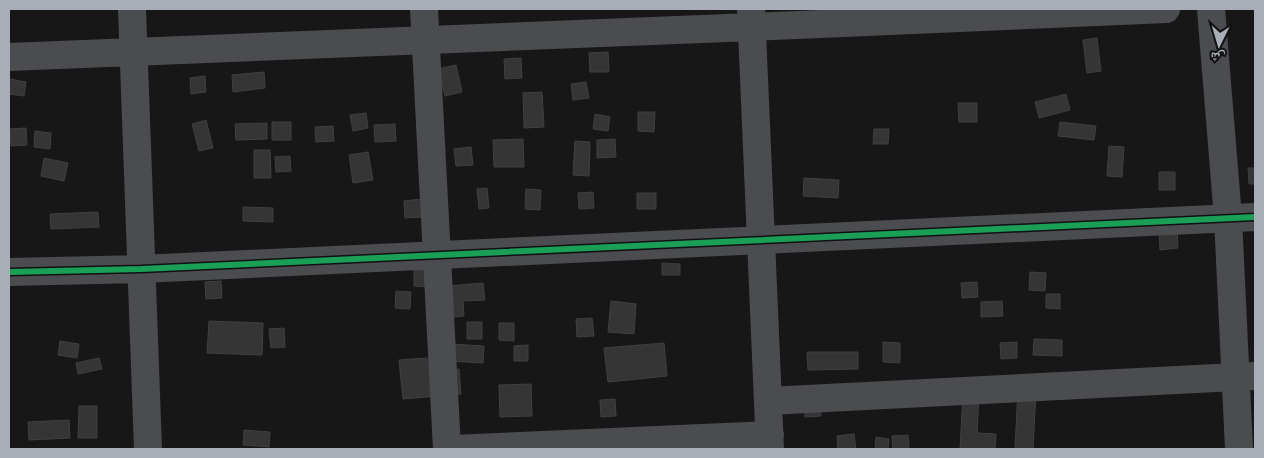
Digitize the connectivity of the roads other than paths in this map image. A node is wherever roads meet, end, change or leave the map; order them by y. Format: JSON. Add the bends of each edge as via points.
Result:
{"nodes":[{"id":1,"x":132,"y":9,"type":"edge"},
{"id":2,"x":424,"y":9,"type":"edge"},
{"id":3,"x":1166,"y":9,"type":"edge"},
{"id":4,"x":1211,"y":9,"type":"edge"},
{"id":5,"x":752,"y":18,"type":"edge"},
{"id":6,"x":426,"y":40,"type":"junction"},
{"id":7,"x":134,"y":52,"type":"junction"},
{"id":8,"x":9,"y":57,"type":"edge"},
{"id":9,"x":1255,"y":217,"type":"edge"},
{"id":10,"x":1228,"y":218,"type":"junction"},
{"id":11,"x":762,"y":240,"type":"junction"},
{"id":12,"x":437,"y":255,"type":"junction"},
{"id":13,"x":142,"y":269,"type":"junction"},
{"id":14,"x":9,"y":272,"type":"edge"},
{"id":15,"x":1245,"y":376,"type":"edge"},
{"id":16,"x":768,"y":401,"type":"junction"},
{"id":17,"x":770,"y":442,"type":"edge"},
{"id":18,"x":148,"y":449,"type":"edge"},
{"id":19,"x":447,"y":449,"type":"edge"},
{"id":20,"x":452,"y":449,"type":"edge"},
{"id":21,"x":1239,"y":449,"type":"edge"}],
"edges":[{"from":1,"to":7,"type":"street"},
{"from":2,"to":6,"type":"street"},
{"from":3,"to":5,"type":"street"},
{"from":4,"to":10,"type":"street"},
{"from":5,"to":6,"type":"street"},
{"from":5,"to":11,"type":"street"},
{"from":6,"to":7,"type":"street"},
{"from":6,"to":12,"type":"street"},
{"from":7,"to":8,"type":"street"},
{"from":7,"to":13,"type":"street"},
{"from":9,"to":10,"type":"street"},
{"from":10,"to":11,"type":"street"},
{"from":10,"to":15,"type":"street"},
{"from":11,"to":12,"type":"street"},
{"from":11,"to":16,"type":"street"},
{"from":12,"to":13,"type":"street"},
{"from":12,"to":19,"type":"street"},
{"from":13,"to":14,"type":"street"},
{"from":13,"to":18,"type":"street"},
{"from":15,"to":16,"type":"street"},
{"from":15,"to":21,"type":"street"},
{"from":16,"to":17,"type":"street"},
{"from":17,"to":20,"type":"street"}]}
